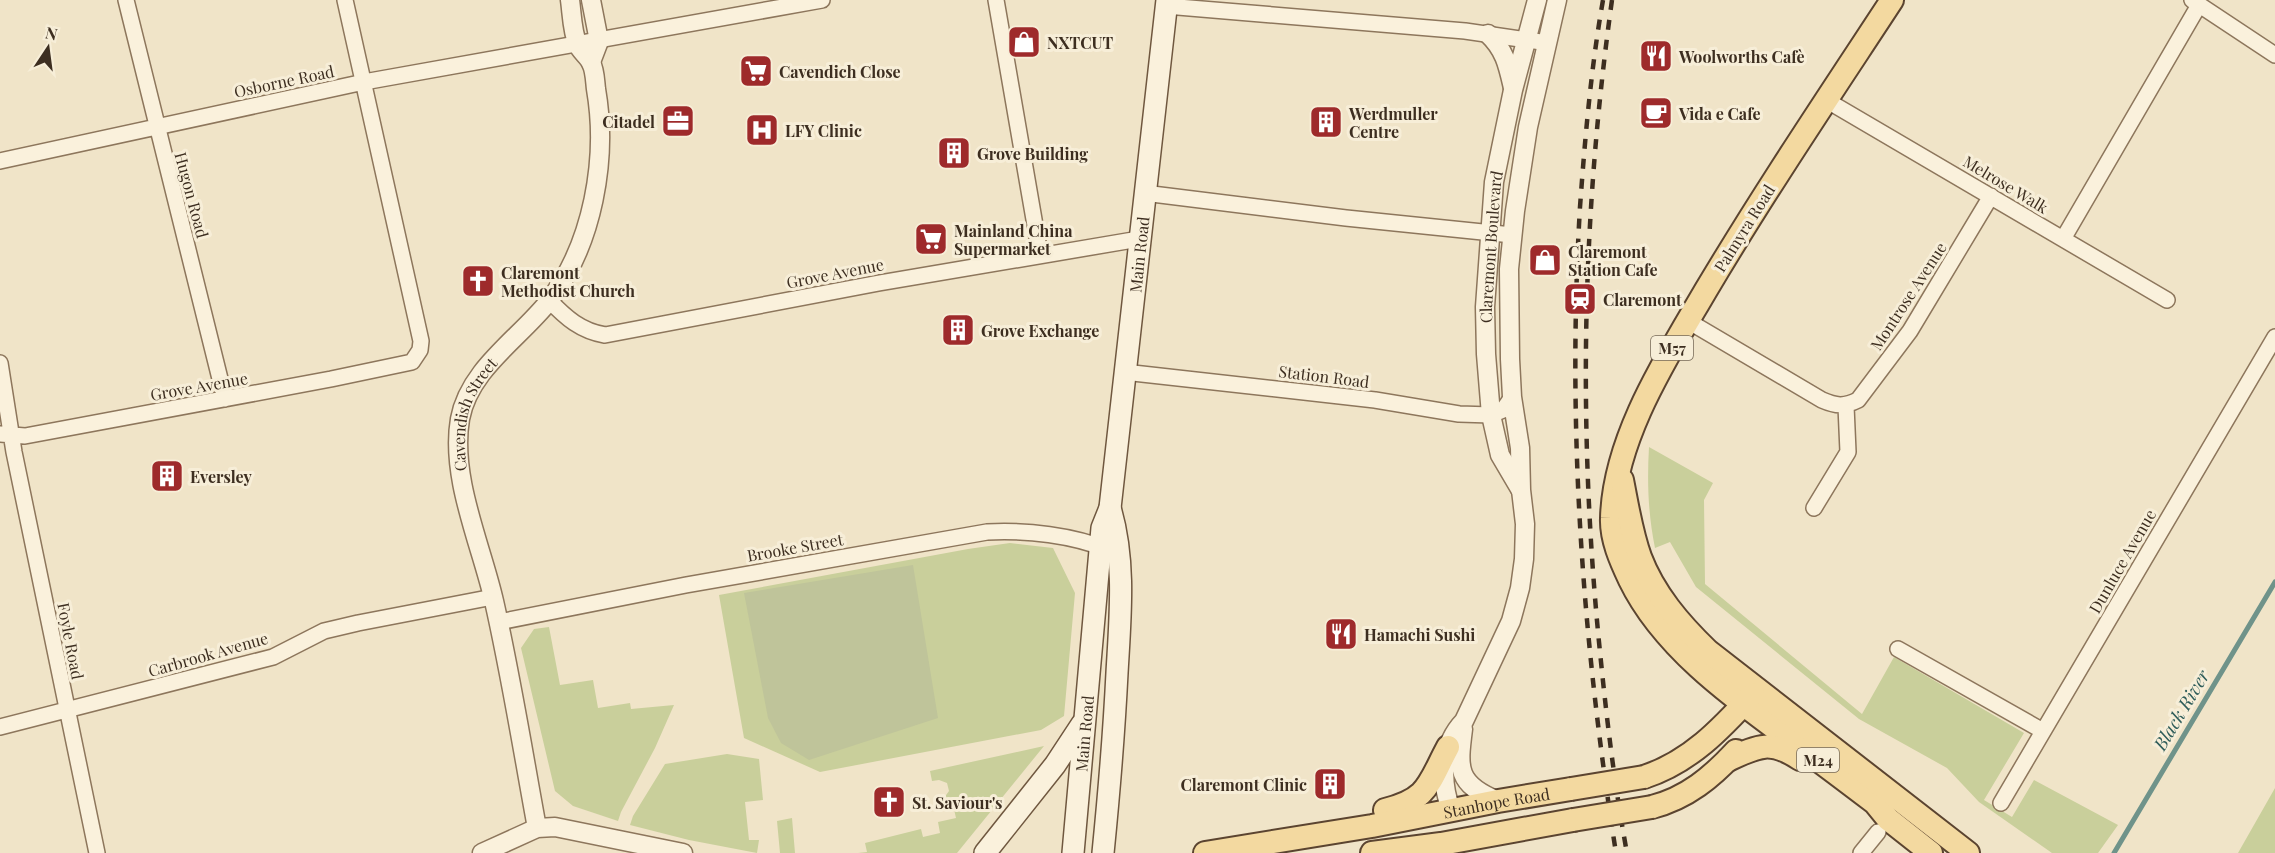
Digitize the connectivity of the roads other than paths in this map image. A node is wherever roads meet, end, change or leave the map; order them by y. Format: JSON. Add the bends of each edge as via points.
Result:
{"nodes":[{"id":1,"x":126,"y":0,"type":"edge"},
{"id":2,"x":345,"y":0,"type":"edge"},
{"id":3,"x":570,"y":0,"type":"edge"},
{"id":4,"x":591,"y":0,"type":"edge"},
{"id":5,"x":822,"y":0,"type":"edge"},
{"id":6,"x":996,"y":0,"type":"edge"},
{"id":7,"x":1537,"y":0,"type":"edge"},
{"id":8,"x":1557,"y":0,"type":"edge"},
{"id":9,"x":1892,"y":0,"type":"edge"},
{"id":10,"x":2196,"y":2,"type":"edge"},
{"id":11,"x":1166,"y":3,"type":"edge"},
{"id":12,"x":1488,"y":34,"type":"junction"},
{"id":13,"x":1527,"y":39,"type":"junction"},
{"id":14,"x":598,"y":41,"type":"junction"},
{"id":15,"x":1548,"y":43,"type":"junction"},
{"id":16,"x":578,"y":45,"type":"junction"},
{"id":17,"x":2275,"y":55,"type":"edge"},
{"id":18,"x":591,"y":62,"type":"junction"},
{"id":19,"x":364,"y":82,"type":"junction"},
{"id":20,"x":1513,"y":90,"type":"junction"},
{"id":21,"x":1826,"y":100,"type":"junction"},
{"id":22,"x":156,"y":128,"type":"junction"},
{"id":23,"x":0,"y":161,"type":"edge"},
{"id":24,"x":1144,"y":193,"type":"junction"},
{"id":25,"x":1991,"y":196,"type":"junction"},
{"id":26,"x":1490,"y":233,"type":"junction"},
{"id":27,"x":1512,"y":235,"type":"junction"},
{"id":28,"x":1139,"y":239,"type":"junction"},
{"id":29,"x":2063,"y":239,"type":"junction"},
{"id":30,"x":1040,"y":254,"type":"junction"},
{"id":31,"x":549,"y":300,"type":"junction"},
{"id":32,"x":2167,"y":300,"type":"dead end"},
{"id":33,"x":1688,"y":321,"type":"junction"},
{"id":34,"x":2275,"y":337,"type":"edge"},
{"id":35,"x":0,"y":363,"type":"edge"},
{"id":36,"x":1124,"y":372,"type":"junction"},
{"id":37,"x":1512,"y":397,"type":"junction"},
{"id":38,"x":225,"y":399,"type":"junction"},
{"id":39,"x":1846,"y":406,"type":"junction"},
{"id":40,"x":1491,"y":415,"type":"junction"},
{"id":41,"x":6,"y":435,"type":"edge"},
{"id":42,"x":1620,"y":469,"type":"junction"},
{"id":43,"x":1521,"y":490,"type":"junction"},
{"id":44,"x":1814,"y":508,"type":"dead end"},
{"id":45,"x":1109,"y":550,"type":"junction"},
{"id":46,"x":493,"y":597,"type":"junction"},
{"id":47,"x":499,"y":622,"type":"junction"},
{"id":48,"x":1898,"y":649,"type":"dead end"},
{"id":49,"x":1750,"y":697,"type":"junction"},
{"id":50,"x":67,"y":711,"type":"junction"},
{"id":51,"x":1770,"y":712,"type":"junction"},
{"id":52,"x":1084,"y":720,"type":"junction"},
{"id":53,"x":1464,"y":721,"type":"junction"},
{"id":54,"x":0,"y":727,"type":"edge"},
{"id":55,"x":2043,"y":731,"type":"junction"},
{"id":56,"x":1448,"y":747,"type":"junction"},
{"id":57,"x":1728,"y":760,"type":"junction"},
{"id":58,"x":1498,"y":801,"type":"junction"},
{"id":59,"x":2001,"y":803,"type":"dead end"},
{"id":60,"x":1451,"y":810,"type":"junction"},
{"id":61,"x":1570,"y":821,"type":"junction"},
{"id":62,"x":1883,"y":826,"type":"junction"},
{"id":63,"x":537,"y":828,"type":"junction"},
{"id":64,"x":1320,"y":835,"type":"junction"},
{"id":65,"x":97,"y":853,"type":"edge"},
{"id":66,"x":482,"y":853,"type":"edge"},
{"id":67,"x":683,"y":853,"type":"edge"},
{"id":68,"x":985,"y":853,"type":"edge"},
{"id":69,"x":1073,"y":853,"type":"edge"},
{"id":70,"x":1103,"y":853,"type":"edge"},
{"id":71,"x":1205,"y":853,"type":"edge"},
{"id":72,"x":1372,"y":853,"type":"edge"},
{"id":73,"x":1861,"y":853,"type":"edge"},
{"id":74,"x":1931,"y":853,"type":"edge"},
{"id":75,"x":1968,"y":853,"type":"edge"}],
"edges":[{"from":1,"to":22,"type":"street","name":"Hugon Road"},
{"from":2,"to":19,"type":"street"},
{"from":3,"to":16,"type":"street","name":"Cavendish Street"},
{"from":4,"to":14,"type":"street","name":"Cavendish Street"},
{"from":5,"to":14,"type":"street","name":"Osborne Road"},
{"from":6,"to":30,"type":"street"},
{"from":7,"to":13,"type":"street","name":"Claremont Boulevard"},
{"from":8,"to":15,"type":"street","name":"Claremont Boulevard"},
{"from":9,"to":21,"type":"main road","name":"Palmyra Road","number":"M57"},
{"from":10,"to":17,"type":"street"},
{"from":10,"to":29,"type":"street"},
{"from":11,"to":12,"type":"street"},
{"from":11,"to":24,"type":"main road","name":"Main Road"},
{"from":12,"to":13,"type":"street"},
{"from":12,"to":20,"type":"street","via":[[1505,54]]},
{"from":13,"to":15,"type":"street"},
{"from":13,"to":20,"type":"street","name":"Claremont Boulevard"},
{"from":14,"to":16,"type":"street","name":"Osborne Road"},
{"from":14,"to":18,"type":"street","name":"Cavendish Street"},
{"from":15,"to":27,"type":"street","name":"Claremont Boulevard","via":[[1528,127]]},
{"from":16,"to":18,"type":"street","name":"Cavendish Street"},
{"from":16,"to":19,"type":"street","name":"Osborne Road"},
{"from":18,"to":31,"type":"street","name":"Cavendish Street","via":[[599,128],[594,206],[578,249]]},
{"from":19,"to":22,"type":"street","name":"Osborne Road"},
{"from":19,"to":38,"type":"street","name":"Grove Avenue","via":[[421,341],[417,356],[403,366]]},
{"from":20,"to":26,"type":"street","name":"Claremont Boulevard","via":[[1494,182]]},
{"from":21,"to":25,"type":"street","name":"Melrose Walk"},
{"from":21,"to":33,"type":"main road","name":"Palmyra Road","number":"M57"},
{"from":22,"to":23,"type":"street","name":"Osborne Road"},
{"from":22,"to":38,"type":"street","name":"Hugon Road"},
{"from":24,"to":26,"type":"street"},
{"from":24,"to":28,"type":"main road","name":"Main Road"},
{"from":25,"to":29,"type":"street","name":"Melrose Walk"},
{"from":25,"to":39,"type":"street","name":"Montrose Avenue","via":[[1910,330],[1858,400]]},
{"from":26,"to":27,"type":"street"},
{"from":26,"to":40,"type":"street","name":"Claremont Boulevard","via":[[1485,343]]},
{"from":27,"to":37,"type":"street","name":"Claremont Boulevard"},
{"from":28,"to":30,"type":"street","name":"Grove Avenue"},
{"from":28,"to":36,"type":"main road","name":"Main Road"},
{"from":29,"to":32,"type":"street","name":"Melrose Walk"},
{"from":30,"to":31,"type":"street","name":"Grove Avenue","via":[[605,335],[578,327]]},
{"from":31,"to":46,"type":"street","name":"Cavendish Street","via":[[478,379],[460,418],[459,467]]},
{"from":33,"to":39,"type":"street","via":[[1822,400]]},
{"from":33,"to":42,"type":"main road","name":"Palmyra Road","number":"M57","via":[[1645,397]]},
{"from":34,"to":55,"type":"street","name":"Dunluce Avenue"},
{"from":35,"to":41,"type":"street","name":"Foyle Road"},
{"from":36,"to":40,"type":"street","name":"Station Road"},
{"from":36,"to":45,"type":"main road","name":"Main Road","via":[[1110,508],[1102,528]]},
{"from":37,"to":40,"type":"street","via":[[1503,410]]},
{"from":37,"to":43,"type":"street","name":"Claremont Boulevard","via":[[1520,448]]},
{"from":38,"to":41,"type":"street","name":"Grove Avenue","via":[[25,436]]},
{"from":39,"to":44,"type":"street","via":[[1848,452]]},
{"from":40,"to":43,"type":"street","name":"Claremont Boulevard","via":[[1500,455]]},
{"from":41,"to":50,"type":"street","name":"Foyle Road"},
{"from":42,"to":49,"type":"main road","name":"Palmyra Road","number":"M57","via":[[1640,557],[1660,595],[1674,616]]},
{"from":42,"to":49,"type":"main road","name":"Palmyra Road","number":"M57","via":[[1611,521],[1631,582],[1650,613],[1721,688]]},
{"from":43,"to":53,"type":"street","name":"Claremont Boulevard","via":[[1525,524],[1520,588],[1503,639]]},
{"from":45,"to":47,"type":"street","name":"Brooke Street","via":[[1077,540],[1021,532],[987,532]]},
{"from":45,"to":52,"type":"main road","name":"Main Road"},
{"from":45,"to":70,"type":"main road","name":"Main Road","via":[[1120,626]]},
{"from":46,"to":47,"type":"street","name":"Cavendish Street"},
{"from":46,"to":50,"type":"street","name":"Carbrook Avenue","via":[[324,631],[273,657]]},
{"from":47,"to":63,"type":"street","name":"Cavendish Street"},
{"from":48,"to":55,"type":"street"},
{"from":49,"to":51,"type":"main road","number":"M24"},
{"from":49,"to":58,"type":"main road","name":"Stanhope Road","bridge":true,"via":[[1694,751],[1666,770]]},
{"from":50,"to":54,"type":"street","name":"Carbrook Avenue"},
{"from":50,"to":65,"type":"street","name":"Foyle Road"},
{"from":51,"to":57,"type":"main road","name":"Stanhope Road"},
{"from":51,"to":62,"type":"main road","number":"M24","via":[[1875,803]]},
{"from":51,"to":75,"type":"main road","number":"M24"},
{"from":52,"to":68,"type":"main road","via":[[1055,765]]},
{"from":52,"to":69,"type":"main road","name":"Main Road"},
{"from":53,"to":56,"type":"street","name":"Claremont Boulevard"},
{"from":53,"to":58,"type":"street","via":[[1461,770],[1475,789]]},
{"from":55,"to":59,"type":"street","name":"Dunluce Avenue"},
{"from":56,"to":60,"type":"street","name":"Claremont Boulevard","via":[[1443,780]]},
{"from":56,"to":64,"type":"main road","via":[[1428,786],[1413,801],[1365,815]]},
{"from":57,"to":61,"type":"main road","name":"Stanhope Road","bridge":true,"via":[[1688,794],[1671,802]]},
{"from":57,"to":62,"type":"main road","via":[[1759,746],[1779,747],[1868,809]]},
{"from":58,"to":60,"type":"main road","name":"Stanhope Road"},
{"from":60,"to":61,"type":"main road","via":[[1469,822],[1551,813]]},
{"from":60,"to":64,"type":"main road","name":"Stanhope Road"},
{"from":61,"to":72,"type":"main road","name":"Stanhope Road"},
{"from":62,"to":73,"type":"street"},
{"from":62,"to":74,"type":"main road","number":"M24"},
{"from":63,"to":66,"type":"street"},
{"from":63,"to":67,"type":"street","via":[[555,827]]},
{"from":64,"to":71,"type":"main road","name":"Stanhope Road"}]}
